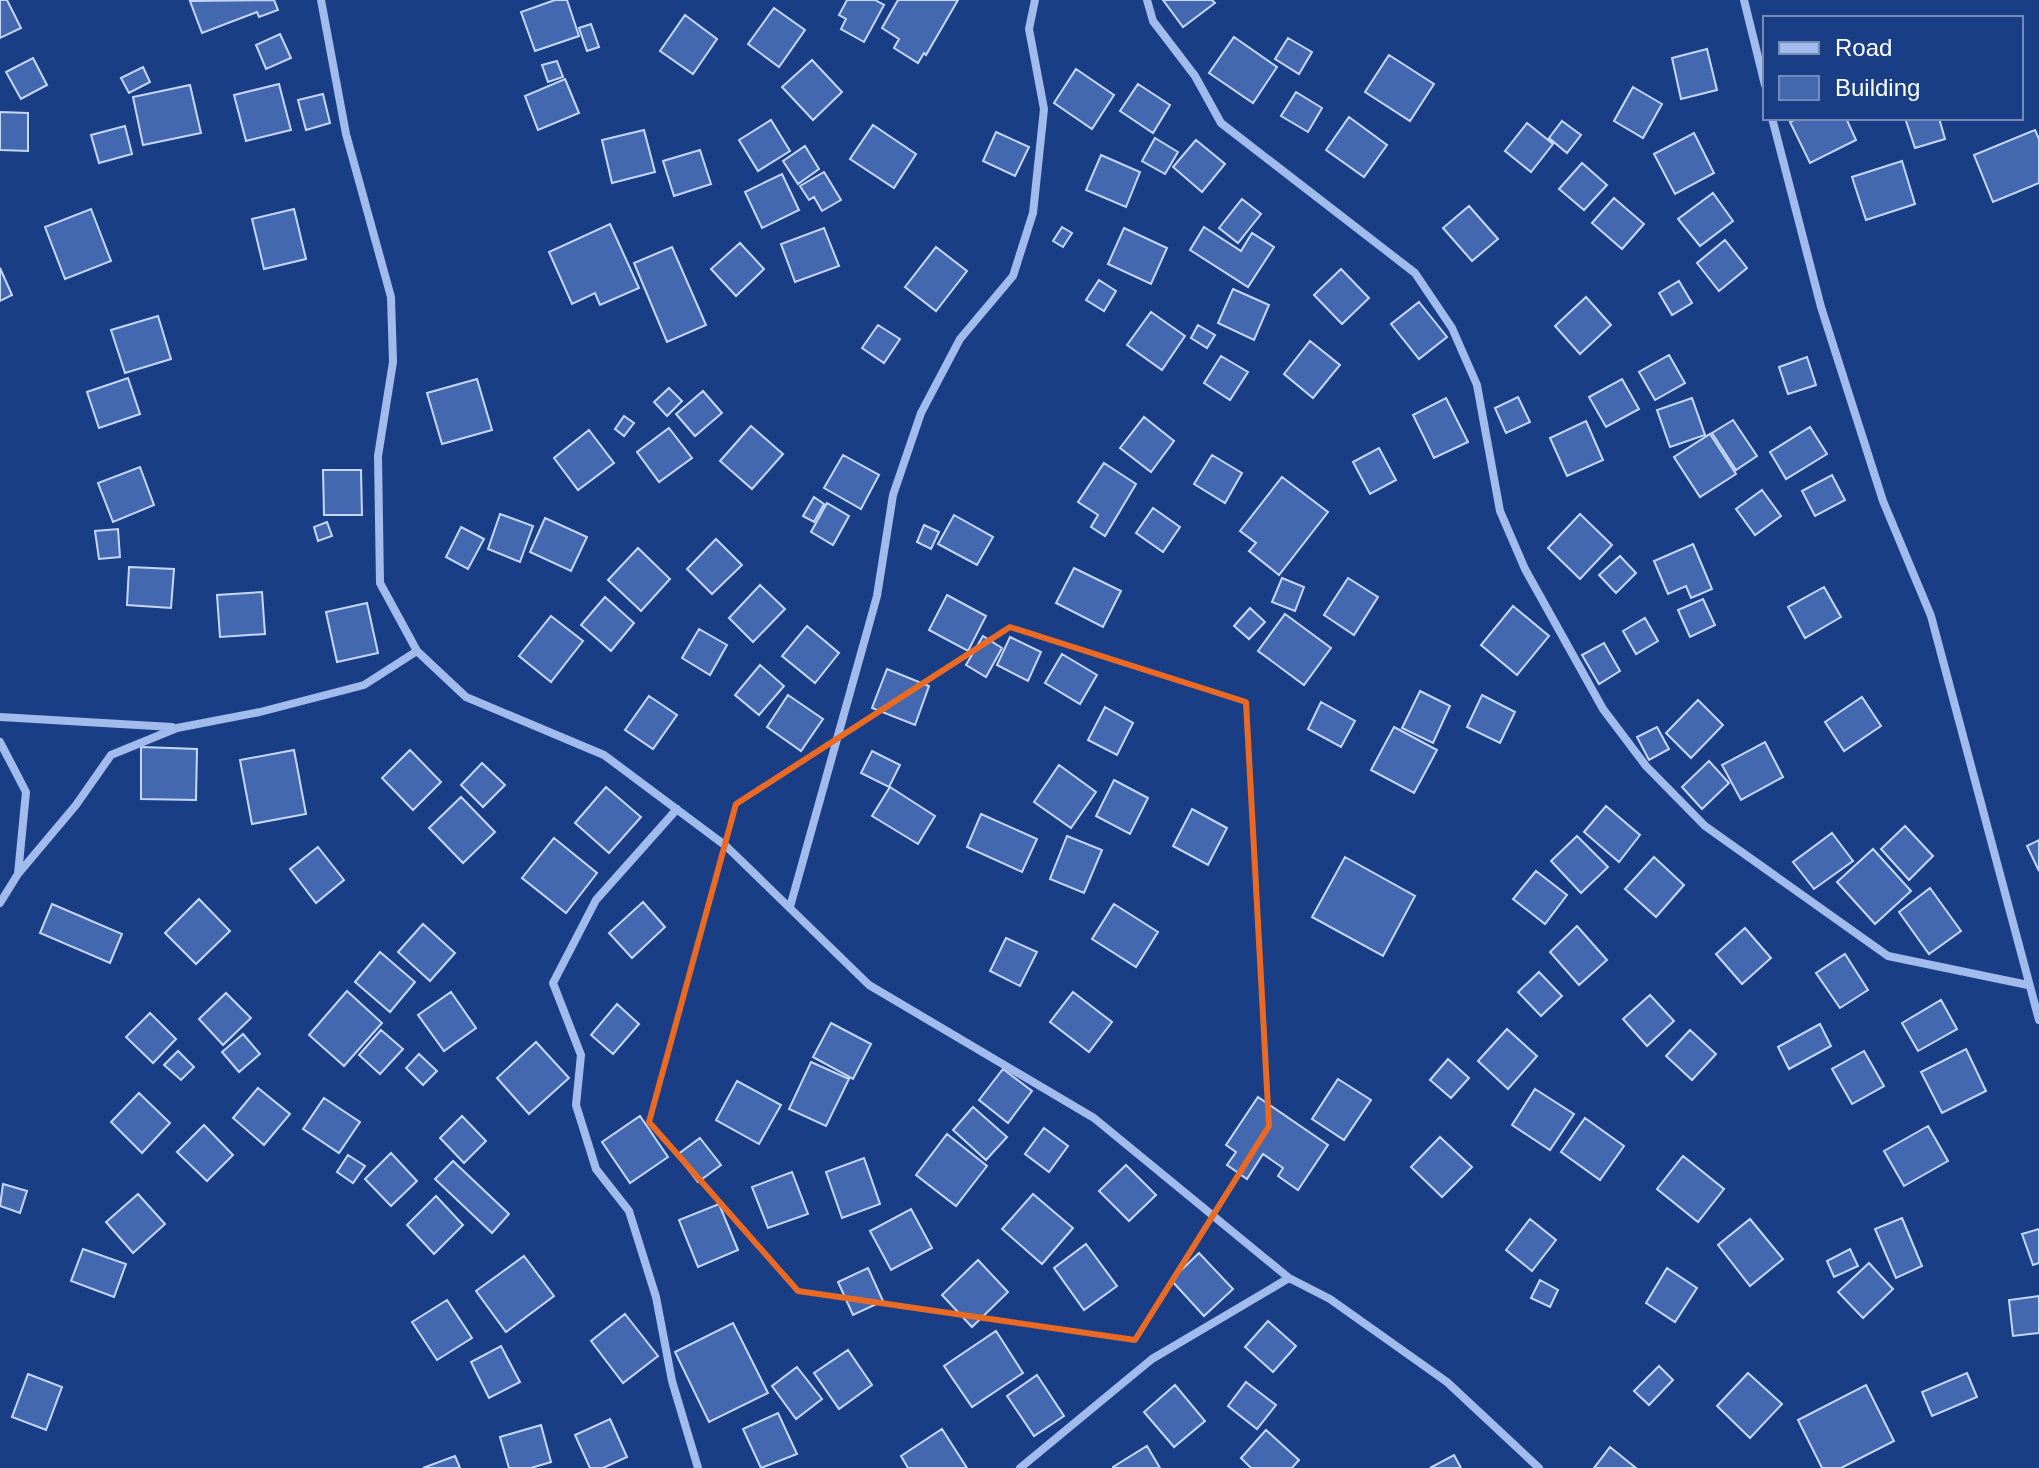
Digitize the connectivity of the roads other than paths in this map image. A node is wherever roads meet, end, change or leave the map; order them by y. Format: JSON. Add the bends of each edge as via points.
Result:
{"nodes":[{"id":1,"x":321,"y":0,"type":"edge"},
{"id":2,"x":1035,"y":0,"type":"edge"},
{"id":3,"x":1147,"y":0,"type":"edge"},
{"id":4,"x":1744,"y":0,"type":"edge"},
{"id":5,"x":1763,"y":77,"type":"edge"},
{"id":6,"x":1773,"y":120,"type":"edge"},
{"id":7,"x":417,"y":651,"type":"junction"},
{"id":8,"x":0,"y":717,"type":"edge"},
{"id":9,"x":177,"y":728,"type":"junction"},
{"id":10,"x":0,"y":742,"type":"edge"},
{"id":11,"x":677,"y":809,"type":"junction"},
{"id":12,"x":18,"y":874,"type":"junction"},
{"id":13,"x":0,"y":903,"type":"edge"},
{"id":14,"x":790,"y":907,"type":"junction"},
{"id":15,"x":2028,"y":985,"type":"junction"},
{"id":16,"x":2039,"y":1020,"type":"edge"},
{"id":17,"x":1289,"y":1278,"type":"junction"},
{"id":18,"x":698,"y":1468,"type":"edge"},
{"id":19,"x":1020,"y":1468,"type":"edge"},
{"id":20,"x":1539,"y":1468,"type":"edge"}],
"edges":[{"from":1,"to":7,"type":"street","via":[[346,134],[391,297],[393,362],[378,456],[380,583]]},
{"from":2,"to":14,"type":"street","via":[[1029,29],[1044,109],[1033,213],[1013,276],[960,339],[916,427],[888,519],[877,596]]},
{"from":3,"to":15,"type":"street","via":[[1153,21],[1195,76],[1221,123],[1415,273],[1452,328],[1477,385],[1500,511],[1519,554],[1603,709],[1646,766],[1705,826],[1888,956]]},
{"from":4,"to":5,"type":"street"},
{"from":6,"to":15,"type":"street","via":[[1821,307],[1878,486],[1931,616]]},
{"from":7,"to":9,"type":"street","via":[[364,685]]},
{"from":7,"to":11,"type":"street","via":[[466,697],[604,755]]},
{"from":8,"to":9,"type":"street"},
{"from":9,"to":12,"type":"street","via":[[111,755]]},
{"from":10,"to":12,"type":"street","via":[[26,792]]},
{"from":11,"to":14,"type":"street","via":[[726,846]]},
{"from":11,"to":18,"type":"street","via":[[596,900],[553,983],[581,1055],[576,1105],[596,1169],[629,1211]]},
{"from":12,"to":13,"type":"street"},
{"from":14,"to":17,"type":"street","via":[[869,985],[1094,1118]]},
{"from":15,"to":16,"type":"street"},
{"from":17,"to":19,"type":"street","via":[[1152,1359]]},
{"from":17,"to":20,"type":"street","via":[[1330,1299],[1447,1382]]}]}
